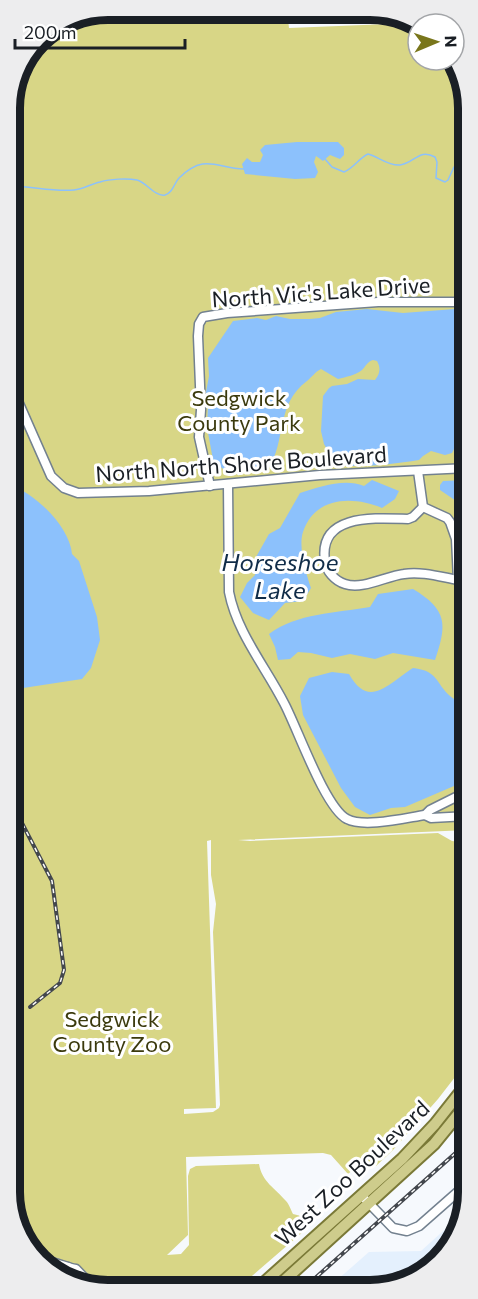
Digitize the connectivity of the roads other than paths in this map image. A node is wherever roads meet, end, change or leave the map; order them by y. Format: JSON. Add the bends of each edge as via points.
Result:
{"nodes":[{"id":1,"x":458,"y":302,"type":"edge"},
{"id":2,"x":20,"y":406,"type":"edge"},
{"id":3,"x":458,"y":469,"type":"edge"},
{"id":4,"x":418,"y":471,"type":"junction"},
{"id":5,"x":228,"y":484,"type":"junction"},
{"id":6,"x":210,"y":486,"type":"junction"},
{"id":7,"x":423,"y":507,"type":"junction"},
{"id":8,"x":458,"y":580,"type":"joint"},
{"id":9,"x":458,"y":796,"type":"edge"},
{"id":10,"x":425,"y":815,"type":"junction"},
{"id":11,"x":458,"y":817,"type":"edge"},
{"id":12,"x":458,"y":1095,"type":"edge"},
{"id":13,"x":458,"y":1115,"type":"edge"},
{"id":14,"x":458,"y":1191,"type":"edge"},
{"id":15,"x":361,"y":1195,"type":"junction"},
{"id":16,"x":370,"y":1203,"type":"junction"},
{"id":17,"x":55,"y":1262,"type":"edge"},
{"id":18,"x":68,"y":1268,"type":"joint"},
{"id":19,"x":83,"y":1276,"type":"edge"},
{"id":20,"x":267,"y":1280,"type":"edge"},
{"id":21,"x":285,"y":1280,"type":"edge"}],
"edges":[{"from":1,"to":6,"type":"street","name":"North Vic's Lake Drive","via":[[378,302],[203,317],[198,336],[199,437]]},
{"from":2,"to":6,"type":"street","name":"North North Shore Boulevard","via":[[48,471],[64,488],[84,493]]},
{"from":3,"to":4,"type":"street","name":"North North Shore Boulevard"},
{"from":4,"to":5,"type":"street","name":"North North Shore Boulevard"},
{"from":4,"to":7,"type":"street"},
{"from":5,"to":6,"type":"street","name":"North North Shore Boulevard"},
{"from":5,"to":10,"type":"street","via":[[232,604],[331,802],[342,816],[358,822]]},
{"from":7,"to":8,"type":"street","via":[[450,522],[456,538]]},
{"from":7,"to":8,"type":"street","via":[[408,519],[367,520],[332,530],[325,557],[328,571],[340,582],[354,585],[406,573]]},
{"from":9,"to":10,"type":"street"},
{"from":10,"to":11,"type":"street"},
{"from":12,"to":15,"type":"main road","name":"West Zoo Boulevard","via":[[422,1139]]},
{"from":13,"to":16,"type":"main road","name":"West Zoo Boulevard","via":[[434,1144]]},
{"from":14,"to":16,"type":"street","via":[[413,1230],[397,1230]]},
{"from":15,"to":16,"type":"street"},
{"from":15,"to":20,"type":"main road","name":"West Zoo Boulevard"},
{"from":16,"to":21,"type":"main road","name":"West Zoo Boulevard"},
{"from":17,"to":18,"type":"street"},
{"from":18,"to":19,"type":"street"}]}
